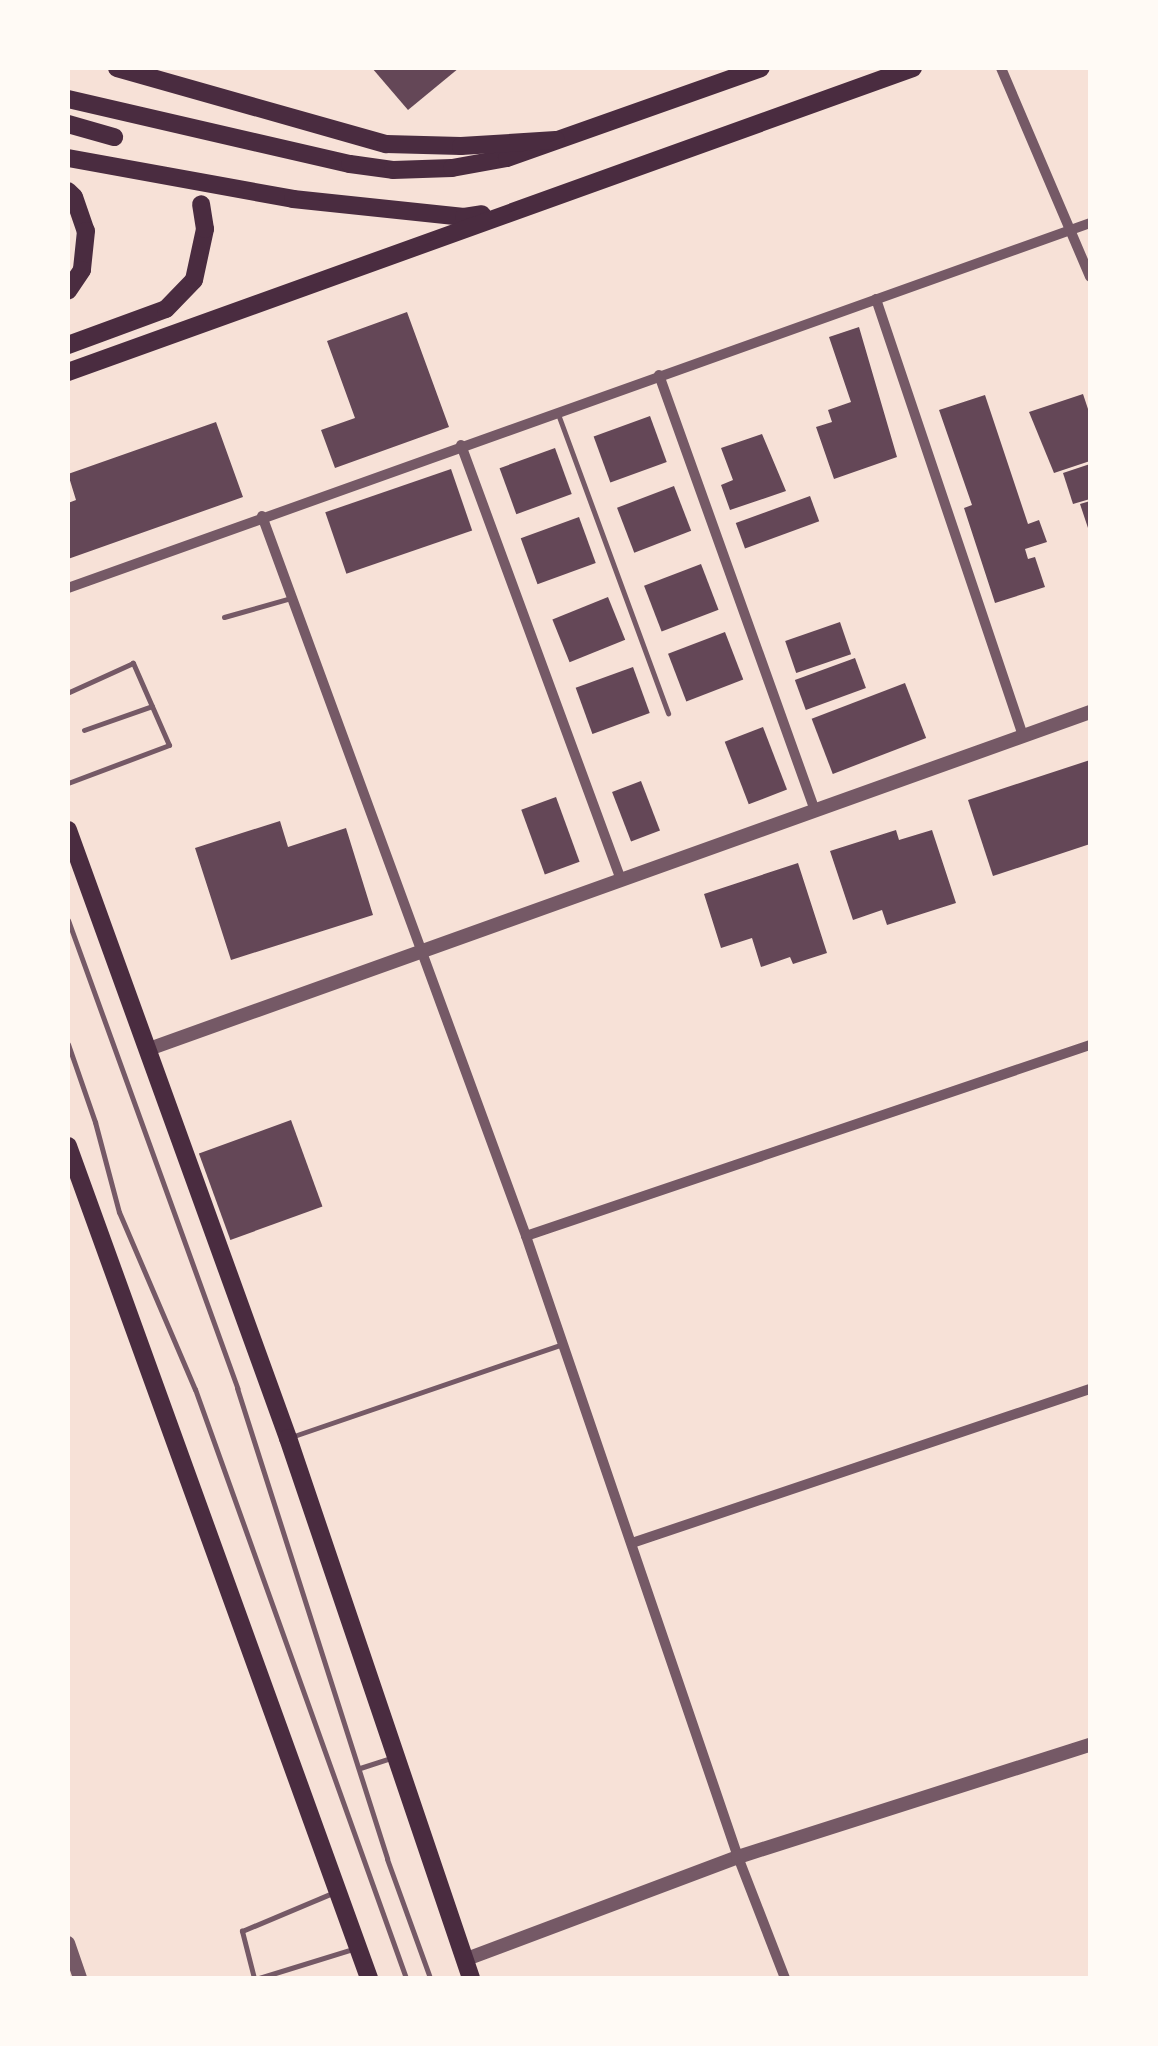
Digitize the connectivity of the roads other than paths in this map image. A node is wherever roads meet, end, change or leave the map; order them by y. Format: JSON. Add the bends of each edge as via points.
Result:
{"nodes":[{"id":1,"x":117,"y":68,"type":"edge"},
{"id":2,"x":761,"y":68,"type":"edge"},
{"id":3,"x":913,"y":68,"type":"edge"},
{"id":4,"x":1001,"y":68,"type":"edge"},
{"id":5,"x":68,"y":99,"type":"edge"},
{"id":6,"x":68,"y":124,"type":"edge"},
{"id":7,"x":114,"y":137,"type":"dead end"},
{"id":8,"x":556,"y":140,"type":"junction"},
{"id":9,"x":68,"y":158,"type":"edge"},
{"id":10,"x":68,"y":191,"type":"edge"},
{"id":11,"x":200,"y":204,"type":"dead end"},
{"id":12,"x":520,"y":208,"type":"junction"},
{"id":13,"x":1090,"y":223,"type":"edge"},
{"id":14,"x":1074,"y":229,"type":"junction"},
{"id":15,"x":1090,"y":277,"type":"edge"},
{"id":16,"x":68,"y":291,"type":"edge"},
{"id":17,"x":876,"y":299,"type":"junction"},
{"id":18,"x":68,"y":345,"type":"edge"},
{"id":19,"x":68,"y":372,"type":"edge"},
{"id":20,"x":659,"y":376,"type":"junction"},
{"id":21,"x":557,"y":411,"type":"junction"},
{"id":22,"x":461,"y":446,"type":"junction"},
{"id":23,"x":262,"y":516,"type":"junction"},
{"id":24,"x":68,"y":588,"type":"edge"},
{"id":25,"x":291,"y":598,"type":"junction"},
{"id":26,"x":224,"y":616,"type":"dead end"},
{"id":27,"x":69,"y":692,"type":"edge"},
{"id":28,"x":152,"y":706,"type":"junction"},
{"id":29,"x":1090,"y":712,"type":"edge"},
{"id":30,"x":668,"y":713,"type":"dead end"},
{"id":31,"x":84,"y":730,"type":"dead end"},
{"id":32,"x":1022,"y":736,"type":"junction"},
{"id":33,"x":68,"y":782,"type":"edge"},
{"id":34,"x":815,"y":810,"type":"junction"},
{"id":35,"x":68,"y":830,"type":"edge"},
{"id":36,"x":622,"y":880,"type":"junction"},
{"id":37,"x":68,"y":920,"type":"edge"},
{"id":38,"x":418,"y":952,"type":"junction"},
{"id":39,"x":68,"y":1044,"type":"edge"},
{"id":40,"x":1090,"y":1045,"type":"edge"},
{"id":41,"x":149,"y":1049,"type":"junction"},
{"id":42,"x":68,"y":1146,"type":"edge"},
{"id":43,"x":526,"y":1236,"type":"junction"},
{"id":44,"x":563,"y":1344,"type":"junction"},
{"id":45,"x":1090,"y":1389,"type":"edge"},
{"id":46,"x":288,"y":1438,"type":"junction"},
{"id":47,"x":632,"y":1543,"type":"junction"},
{"id":48,"x":1090,"y":1745,"type":"edge"},
{"id":49,"x":396,"y":1756,"type":"junction"},
{"id":50,"x":360,"y":1768,"type":"junction"},
{"id":51,"x":738,"y":1857,"type":"junction"},
{"id":52,"x":338,"y":1891,"type":"junction"},
{"id":53,"x":68,"y":1943,"type":"edge"},
{"id":54,"x":358,"y":1948,"type":"junction"},
{"id":55,"x":464,"y":1960,"type":"junction"},
{"id":56,"x":80,"y":1978,"type":"edge"},
{"id":57,"x":256,"y":1978,"type":"edge"},
{"id":58,"x":369,"y":1978,"type":"edge"},
{"id":59,"x":406,"y":1978,"type":"edge"},
{"id":60,"x":430,"y":1978,"type":"edge"},
{"id":61,"x":471,"y":1978,"type":"edge"},
{"id":62,"x":785,"y":1978,"type":"edge"}],
"edges":[{"from":1,"to":8,"type":"main road","via":[[386,144]]},
{"from":2,"to":8,"type":"main road"},
{"from":3,"to":12,"type":"main road"},
{"from":4,"to":14,"type":"street"},
{"from":5,"to":8,"type":"main road","via":[[393,170],[452,168]]},
{"from":6,"to":7,"type":"main road"},
{"from":9,"to":12,"type":"main road","via":[[293,199],[464,217]]},
{"from":10,"to":16,"type":"main road","via":[[86,231],[82,270]]},
{"from":11,"to":18,"type":"main road","via":[[204,229],[194,280],[166,308]]},
{"from":12,"to":19,"type":"main road"},
{"from":13,"to":14,"type":"street"},
{"from":14,"to":15,"type":"street"},
{"from":14,"to":17,"type":"street"},
{"from":17,"to":20,"type":"street"},
{"from":17,"to":32,"type":"street"},
{"from":20,"to":21,"type":"street"},
{"from":20,"to":34,"type":"street"},
{"from":21,"to":22,"type":"street"},
{"from":21,"to":30,"type":"lane"},
{"from":22,"to":23,"type":"street"},
{"from":22,"to":36,"type":"street"},
{"from":23,"to":24,"type":"street"},
{"from":23,"to":25,"type":"street"},
{"from":25,"to":26,"type":"lane"},
{"from":25,"to":38,"type":"street"},
{"from":27,"to":28,"type":"lane","via":[[133,663]]},
{"from":28,"to":31,"type":"lane"},
{"from":28,"to":33,"type":"lane","via":[[169,745]]},
{"from":29,"to":32,"type":"street"},
{"from":32,"to":34,"type":"street"},
{"from":34,"to":36,"type":"street"},
{"from":35,"to":41,"type":"main road"},
{"from":36,"to":38,"type":"street"},
{"from":37,"to":50,"type":"lane","via":[[237,1388]]},
{"from":38,"to":41,"type":"street"},
{"from":38,"to":43,"type":"street"},
{"from":39,"to":59,"type":"lane","via":[[119,1212],[195,1389]]},
{"from":40,"to":43,"type":"street"},
{"from":41,"to":46,"type":"main road"},
{"from":42,"to":52,"type":"main road"},
{"from":43,"to":44,"type":"street"},
{"from":44,"to":46,"type":"lane"},
{"from":44,"to":47,"type":"street"},
{"from":45,"to":47,"type":"street"},
{"from":46,"to":49,"type":"main road"},
{"from":47,"to":51,"type":"street"},
{"from":48,"to":51,"type":"street"},
{"from":49,"to":50,"type":"lane"},
{"from":49,"to":55,"type":"main road"},
{"from":50,"to":60,"type":"lane"},
{"from":51,"to":55,"type":"street"},
{"from":51,"to":62,"type":"street"},
{"from":52,"to":54,"type":"main road"},
{"from":52,"to":57,"type":"lane","via":[[242,1930]]},
{"from":53,"to":56,"type":"street"},
{"from":54,"to":57,"type":"lane"},
{"from":54,"to":58,"type":"main road"},
{"from":55,"to":61,"type":"main road"}]}
